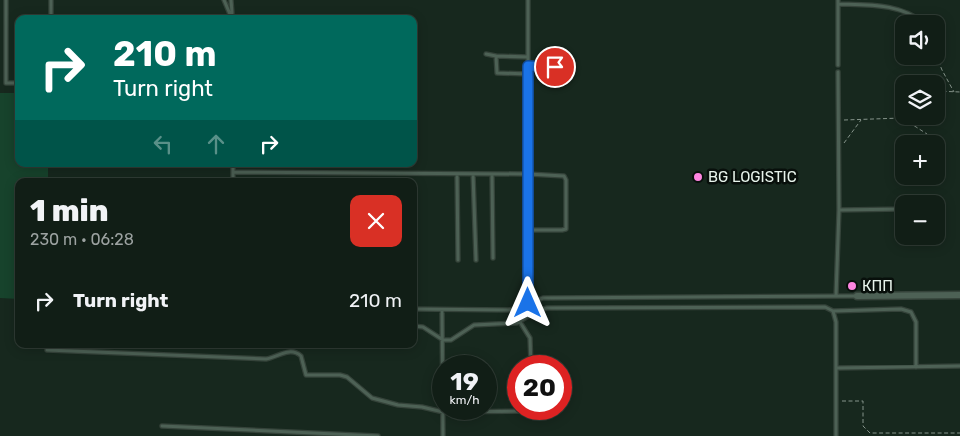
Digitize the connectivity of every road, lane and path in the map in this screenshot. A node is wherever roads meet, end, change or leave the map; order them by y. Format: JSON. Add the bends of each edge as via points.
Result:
{"nodes":[{"id":1,"x":6,"y":0,"type":"edge"},
{"id":2,"x":51,"y":0,"type":"edge"},
{"id":3,"x":224,"y":0,"type":"edge"},
{"id":4,"x":231,"y":0,"type":"edge"},
{"id":5,"x":528,"y":0,"type":"edge"},
{"id":6,"x":838,"y":2,"type":"edge"},
{"id":7,"x":51,"y":15,"type":"edge"},
{"id":8,"x":230,"y":15,"type":"edge"},
{"id":9,"x":232,"y":15,"type":"edge"},
{"id":10,"x":911,"y":15,"type":"edge"},
{"id":11,"x":486,"y":54,"type":"dead end"},
{"id":12,"x":496,"y":56,"type":"junction"},
{"id":13,"x":528,"y":57,"type":"junction"},
{"id":14,"x":838,"y":65,"type":"dead end"},
{"id":15,"x":940,"y":65,"type":"edge"},
{"id":16,"x":528,"y":66,"type":"junction"},
{"id":17,"x":568,"y":68,"type":"dead end"},
{"id":18,"x":838,"y":72,"type":"dead end"},
{"id":19,"x":528,"y":74,"type":"junction"},
{"id":20,"x":15,"y":83,"type":"edge"},
{"id":21,"x":945,"y":92,"type":"edge"},
{"id":22,"x":954,"y":92,"type":"junction"},
{"id":23,"x":960,"y":92,"type":"edge"},
{"id":24,"x":895,"y":118,"type":"edge"},
{"id":25,"x":844,"y":120,"type":"dead end"},
{"id":26,"x":862,"y":120,"type":"junction"},
{"id":27,"x":914,"y":125,"type":"edge"},
{"id":28,"x":927,"y":134,"type":"dead end"},
{"id":29,"x":842,"y":145,"type":"dead end"},
{"id":30,"x":233,"y":167,"type":"edge"},
{"id":31,"x":233,"y":172,"type":"junction"},
{"id":32,"x":457,"y":174,"type":"junction"},
{"id":33,"x":473,"y":174,"type":"junction"},
{"id":34,"x":492,"y":174,"type":"junction"},
{"id":35,"x":528,"y":174,"type":"junction"},
{"id":36,"x":232,"y":178,"type":"edge"},
{"id":37,"x":895,"y":209,"type":"edge"},
{"id":38,"x":839,"y":210,"type":"junction"},
{"id":39,"x":528,"y":230,"type":"junction"},
{"id":40,"x":493,"y":258,"type":"dead end"},
{"id":41,"x":458,"y":260,"type":"dead end"},
{"id":42,"x":476,"y":260,"type":"dead end"},
{"id":43,"x":960,"y":295,"type":"edge"},
{"id":44,"x":836,"y":296,"type":"junction"},
{"id":45,"x":857,"y":296,"type":"joint"},
{"id":46,"x":528,"y":303,"type":"junction"},
{"id":47,"x":417,"y":310,"type":"edge"},
{"id":48,"x":442,"y":310,"type":"junction"},
{"id":49,"x":833,"y":311,"type":"junction"},
{"id":50,"x":520,"y":322,"type":"junction"},
{"id":51,"x":417,"y":327,"type":"edge"},
{"id":52,"x":443,"y":340,"type":"junction"},
{"id":53,"x":47,"y":350,"type":"dead end"},
{"id":54,"x":443,"y":355,"type":"edge"},
{"id":55,"x":531,"y":355,"type":"edge"},
{"id":56,"x":960,"y":366,"type":"edge"},
{"id":57,"x":916,"y":367,"type":"junction"},
{"id":58,"x":836,"y":368,"type":"junction"},
{"id":59,"x":842,"y":401,"type":"dead end"},
{"id":60,"x":432,"y":409,"type":"edge"},
{"id":61,"x":443,"y":420,"type":"edge"},
{"id":62,"x":162,"y":426,"type":"dead end"},
{"id":63,"x":960,"y":433,"type":"edge"},
{"id":64,"x":272,"y":434,"type":"edge"},
{"id":65,"x":302,"y":435,"type":"edge"},
{"id":66,"x":368,"y":436,"type":"edge"},
{"id":67,"x":378,"y":436,"type":"edge"},
{"id":68,"x":444,"y":436,"type":"edge"},
{"id":69,"x":836,"y":436,"type":"edge"}],
"edges":[{"from":1,"to":20,"type":"lane","via":[[6,83]]},
{"from":2,"to":7,"type":"lane"},
{"from":3,"to":8,"type":"lane"},
{"from":4,"to":9,"type":"lane"},
{"from":5,"to":13,"type":"lane"},
{"from":6,"to":10,"type":"lane","via":[[888,7]]},
{"from":6,"to":14,"type":"lane"},
{"from":11,"to":12,"type":"lane"},
{"from":12,"to":13,"type":"lane"},
{"from":12,"to":19,"type":"lane","via":[[497,73]]},
{"from":13,"to":16,"type":"lane"},
{"from":15,"to":22,"type":"path"},
{"from":16,"to":17,"type":"lane"},
{"from":16,"to":19,"type":"lane"},
{"from":18,"to":38,"type":"lane"},
{"from":19,"to":35,"type":"lane"},
{"from":21,"to":22,"type":"path"},
{"from":22,"to":23,"type":"path"},
{"from":24,"to":26,"type":"path"},
{"from":25,"to":26,"type":"path"},
{"from":26,"to":29,"type":"path"},
{"from":27,"to":28,"type":"path"},
{"from":30,"to":31,"type":"lane"},
{"from":31,"to":32,"type":"lane"},
{"from":31,"to":36,"type":"lane"},
{"from":32,"to":33,"type":"lane"},
{"from":32,"to":41,"type":"lane"},
{"from":33,"to":34,"type":"lane"},
{"from":33,"to":42,"type":"lane"},
{"from":34,"to":35,"type":"lane"},
{"from":34,"to":40,"type":"lane"},
{"from":35,"to":39,"type":"lane"},
{"from":35,"to":39,"type":"lane","via":[[565,178],[567,225],[562,230]]},
{"from":37,"to":38,"type":"lane"},
{"from":38,"to":44,"type":"lane"},
{"from":39,"to":46,"type":"lane"},
{"from":43,"to":45,"type":"street"},
{"from":44,"to":45,"type":"lane"},
{"from":44,"to":46,"type":"lane","via":[[543,298]]},
{"from":46,"to":48,"type":"lane","via":[[508,310]]},
{"from":47,"to":48,"type":"lane"},
{"from":48,"to":52,"type":"lane"},
{"from":49,"to":50,"type":"lane","via":[[825,307],[547,308]]},
{"from":49,"to":57,"type":"lane","via":[[901,309],[911,312],[916,322]]},
{"from":49,"to":58,"type":"lane"},
{"from":50,"to":52,"type":"lane","via":[[474,325],[454,340]]},
{"from":50,"to":55,"type":"lane","via":[[530,338]]},
{"from":51,"to":52,"type":"lane"},
{"from":52,"to":54,"type":"lane"},
{"from":53,"to":60,"type":"lane","via":[[266,359],[279,353],[297,353],[301,356],[306,375],[340,375],[372,398],[391,404]]},
{"from":56,"to":57,"type":"lane"},
{"from":57,"to":58,"type":"lane"},
{"from":58,"to":69,"type":"lane"},
{"from":59,"to":63,"type":"path","via":[[863,401],[864,426],[870,433]]},
{"from":61,"to":68,"type":"lane"},
{"from":62,"to":64,"type":"lane"},
{"from":64,"to":65,"type":"lane"},
{"from":65,"to":66,"type":"lane"},
{"from":66,"to":67,"type":"lane"}]}
